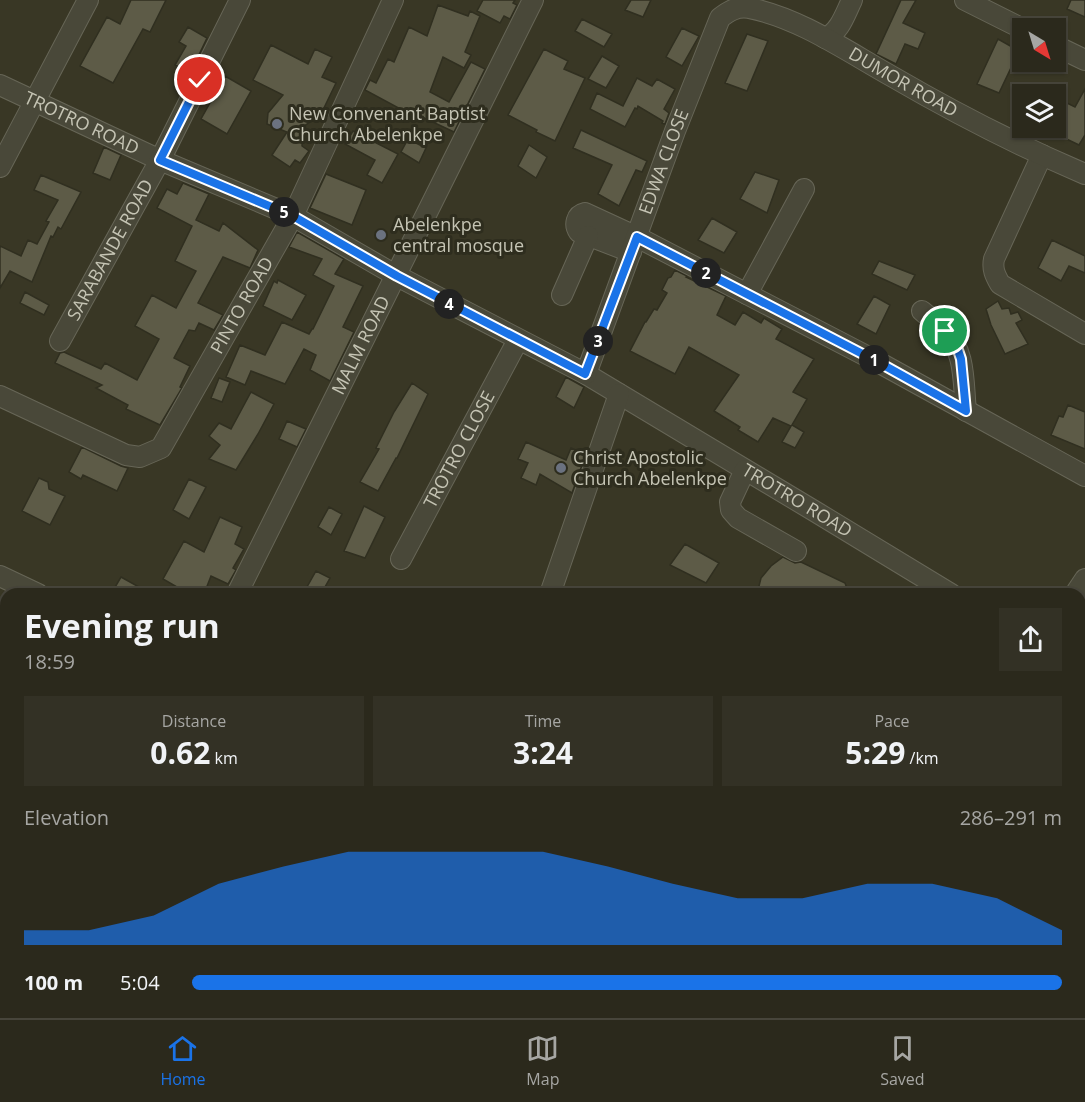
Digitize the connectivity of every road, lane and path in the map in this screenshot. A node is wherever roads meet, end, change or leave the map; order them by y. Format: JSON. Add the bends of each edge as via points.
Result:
{"nodes":[{"id":1,"x":88,"y":0,"type":"edge"},
{"id":2,"x":240,"y":0,"type":"edge"},
{"id":3,"x":393,"y":0,"type":"edge"},
{"id":4,"x":533,"y":0,"type":"edge"},
{"id":5,"x":852,"y":0,"type":"edge"},
{"id":6,"x":965,"y":0,"type":"edge"},
{"id":7,"x":720,"y":18,"type":"joint"},
{"id":8,"x":1012,"y":24,"type":"edge"},
{"id":9,"x":825,"y":38,"type":"junction"},
{"id":10,"x":1066,"y":51,"type":"edge"},
{"id":11,"x":1085,"y":60,"type":"edge"},
{"id":12,"x":0,"y":85,"type":"edge"},
{"id":13,"x":35,"y":101,"type":"junction"},
{"id":14,"x":1042,"y":155,"type":"junction"},
{"id":15,"x":160,"y":160,"type":"junction"},
{"id":16,"x":0,"y":167,"type":"edge"},
{"id":17,"x":1085,"y":174,"type":"edge"},
{"id":18,"x":804,"y":189,"type":"dead end"},
{"id":19,"x":293,"y":216,"type":"junction"},
{"id":20,"x":634,"y":245,"type":"junction"},
{"id":21,"x":397,"y":276,"type":"junction"},
{"id":22,"x":747,"y":294,"type":"junction"},
{"id":23,"x":562,"y":295,"type":"dead end"},
{"id":24,"x":922,"y":311,"type":"dead end"},
{"id":25,"x":1085,"y":334,"type":"edge"},
{"id":26,"x":518,"y":340,"type":"junction"},
{"id":27,"x":60,"y":341,"type":"dead end"},
{"id":28,"x":585,"y":374,"type":"junction"},
{"id":29,"x":619,"y":394,"type":"junction"},
{"id":30,"x":0,"y":396,"type":"edge"},
{"id":31,"x":966,"y":411,"type":"junction"},
{"id":32,"x":745,"y":470,"type":"junction"},
{"id":33,"x":1085,"y":476,"type":"edge"},
{"id":34,"x":796,"y":551,"type":"dead end"},
{"id":35,"x":401,"y":559,"type":"dead end"},
{"id":36,"x":0,"y":576,"type":"edge"},
{"id":37,"x":25,"y":588,"type":"edge"},
{"id":38,"x":240,"y":588,"type":"edge"},
{"id":39,"x":552,"y":588,"type":"edge"},
{"id":40,"x":941,"y":588,"type":"edge"}],
"edges":[{"from":1,"to":13,"type":"street"},
{"from":2,"to":15,"type":"street","name":"SARABANDE ROAD"},
{"from":3,"to":19,"type":"street","name":"PINTO ROAD"},
{"from":4,"to":21,"type":"street","name":"MALM ROAD"},
{"from":5,"to":9,"type":"street","via":[[840,26]]},
{"from":6,"to":8,"type":"street"},
{"from":7,"to":9,"type":"street","name":"DUMOR ROAD","via":[[731,10],[746,7],[773,14]]},
{"from":7,"to":20,"type":"street","name":"EDWA CLOSE"},
{"from":9,"to":14,"type":"street","name":"DUMOR ROAD"},
{"from":10,"to":11,"type":"street"},
{"from":12,"to":13,"type":"street","name":"TROTRO ROAD"},
{"from":13,"to":15,"type":"street","name":"TROTRO ROAD"},
{"from":13,"to":16,"type":"street"},
{"from":14,"to":17,"type":"street","name":"DUMOR ROAD"},
{"from":14,"to":25,"type":"street","via":[[992,267],[1000,284]]},
{"from":15,"to":19,"type":"street","name":"TROTRO ROAD"},
{"from":15,"to":27,"type":"street","name":"SARABANDE ROAD"},
{"from":18,"to":22,"type":"street"},
{"from":19,"to":21,"type":"street","name":"TROTRO ROAD"},
{"from":19,"to":30,"type":"street","name":"PINTO ROAD","via":[[161,448],[140,457],[126,455]]},
{"from":20,"to":22,"type":"street"},
{"from":20,"to":23,"type":"street","via":[[582,213],[576,227],[588,236]]},
{"from":20,"to":28,"type":"street","name":"EDWA CLOSE"},
{"from":21,"to":26,"type":"street","name":"TROTRO ROAD"},
{"from":21,"to":38,"type":"street","name":"MALM ROAD"},
{"from":22,"to":31,"type":"street"},
{"from":24,"to":31,"type":"street","via":[[957,347]]},
{"from":26,"to":28,"type":"street","name":"TROTRO ROAD"},
{"from":26,"to":35,"type":"street","name":"TROTRO CLOSE"},
{"from":28,"to":29,"type":"street","name":"TROTRO ROAD"},
{"from":29,"to":32,"type":"street","name":"TROTRO ROAD"},
{"from":29,"to":39,"type":"street"},
{"from":31,"to":33,"type":"street"},
{"from":32,"to":34,"type":"street","via":[[730,502],[731,510],[738,518]]},
{"from":32,"to":40,"type":"street","name":"TROTRO ROAD"},
{"from":36,"to":37,"type":"street"}]}
